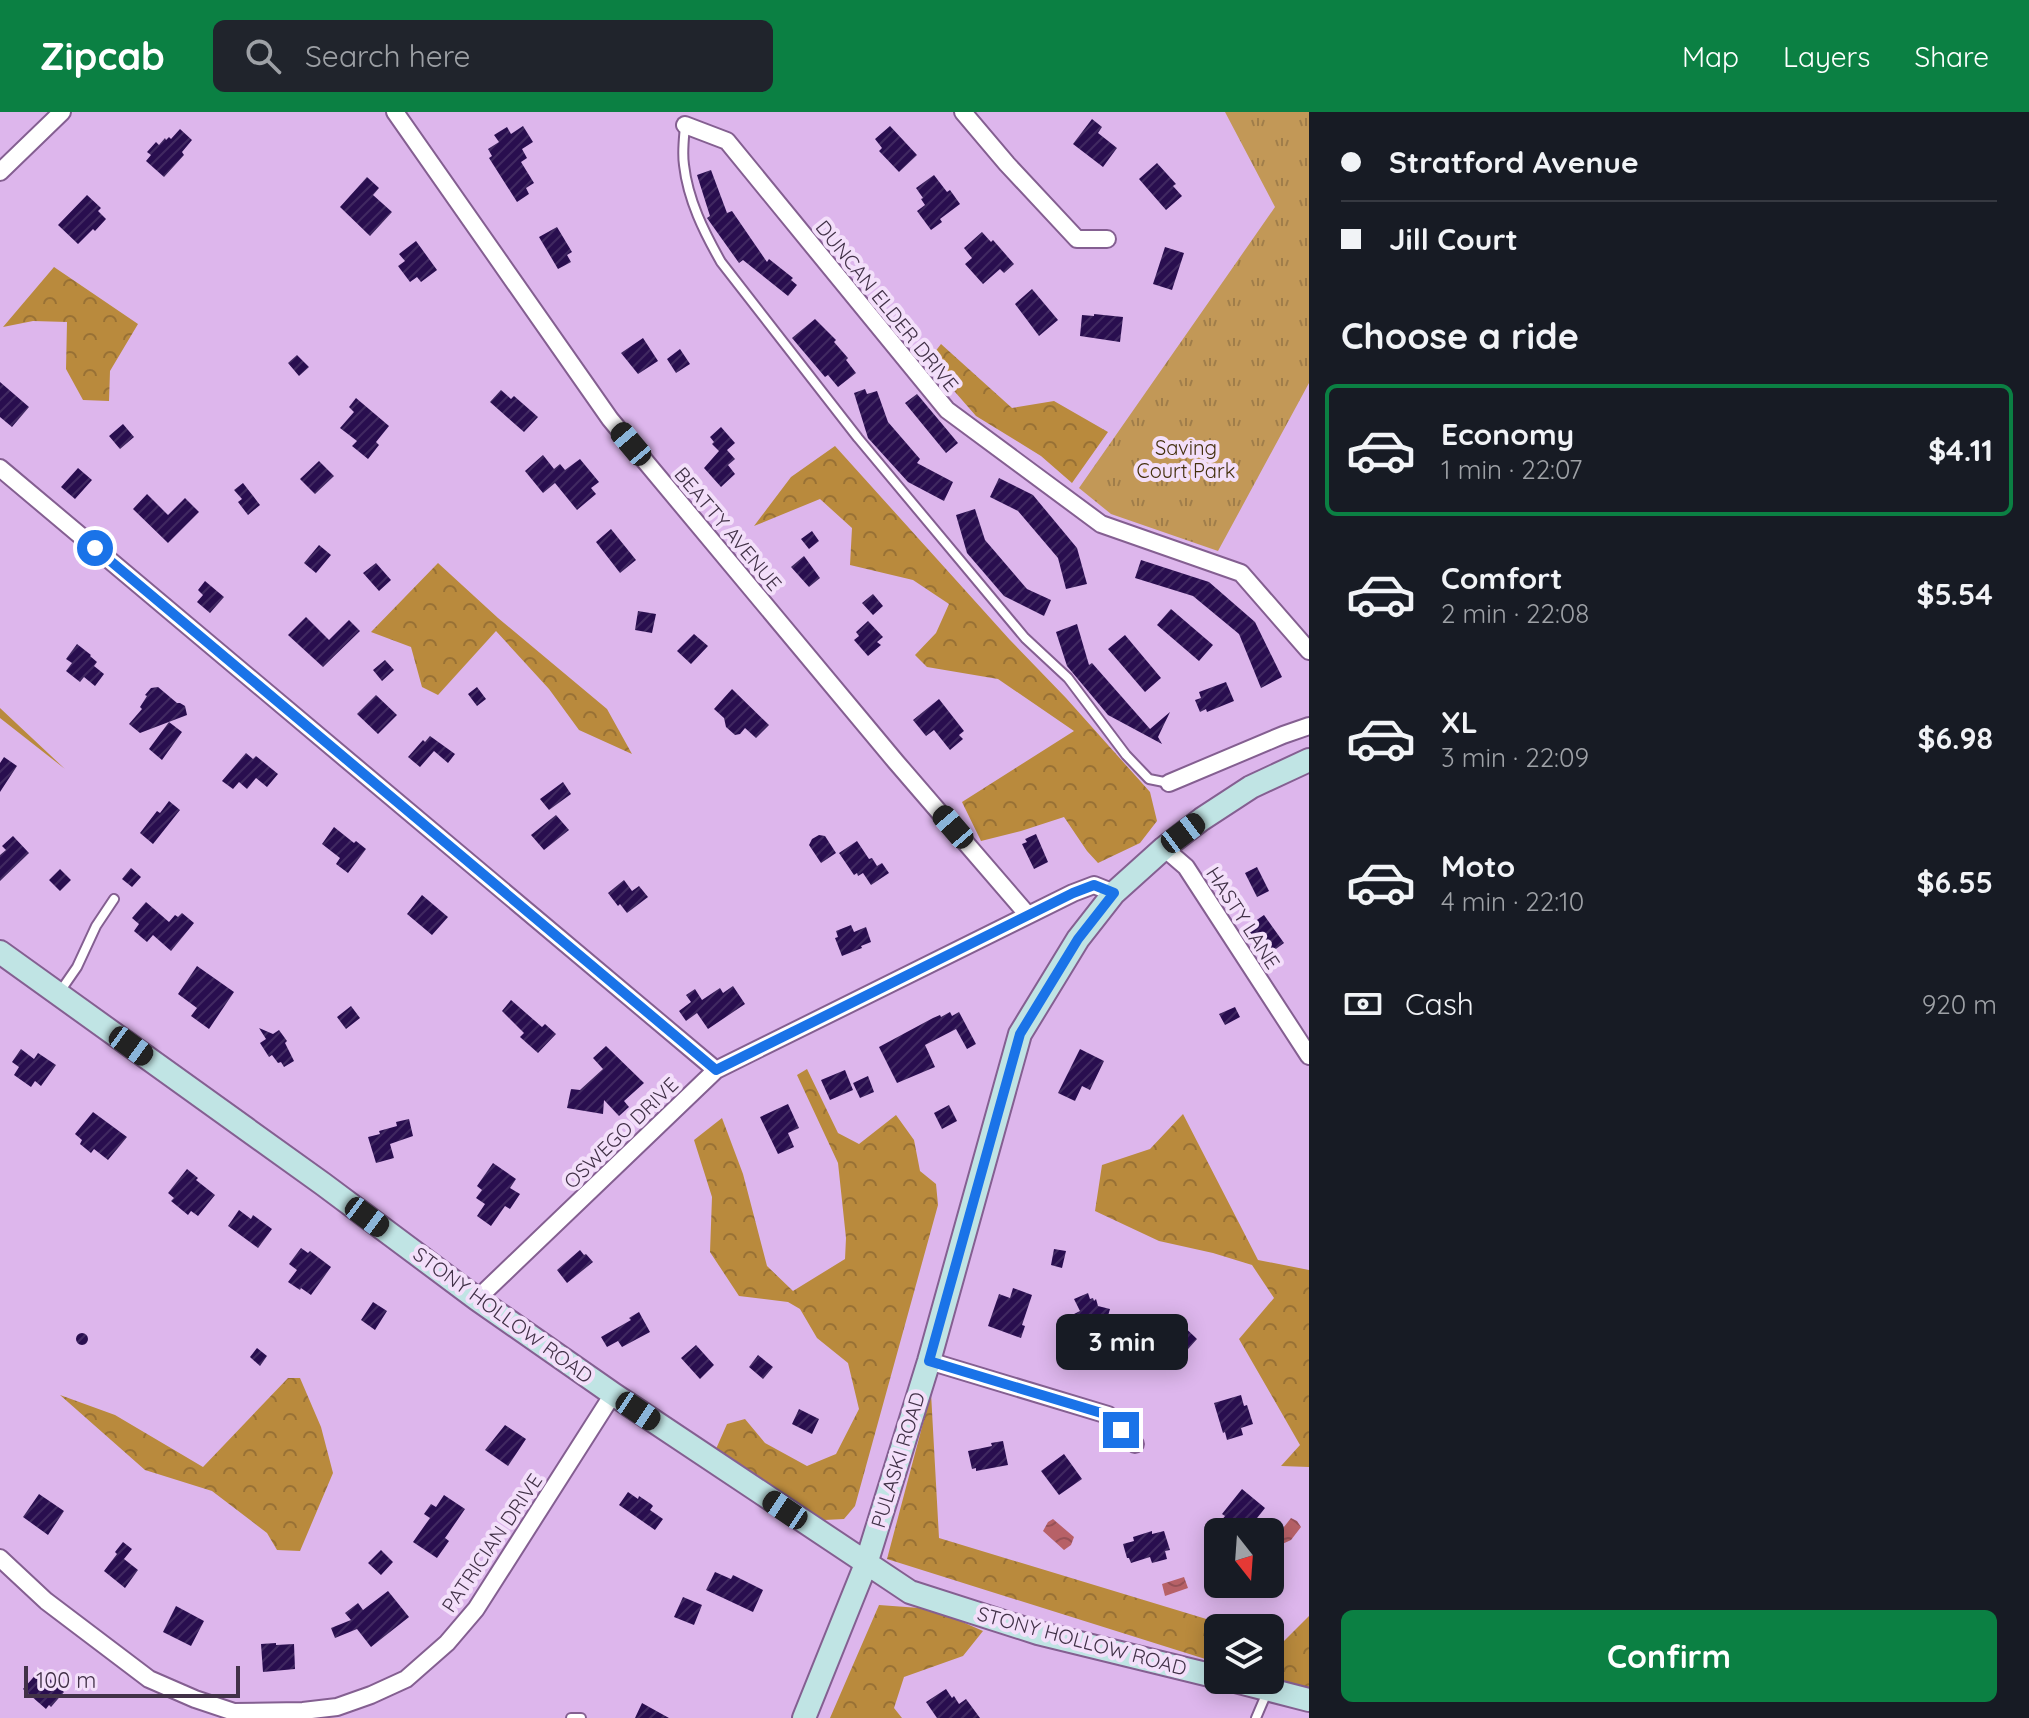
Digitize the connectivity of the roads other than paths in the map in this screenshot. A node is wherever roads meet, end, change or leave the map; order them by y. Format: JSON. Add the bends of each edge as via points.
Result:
{"nodes":[{"id":1,"x":62,"y":112,"type":"edge"},
{"id":2,"x":395,"y":112,"type":"edge"},
{"id":3,"x":963,"y":112,"type":"edge"},
{"id":4,"x":685,"y":125,"type":"joint"},
{"id":5,"x":0,"y":172,"type":"edge"},
{"id":6,"x":1107,"y":239,"type":"dead end"},
{"id":7,"x":0,"y":468,"type":"edge"},
{"id":8,"x":1309,"y":651,"type":"edge"},
{"id":9,"x":1309,"y":726,"type":"edge"},
{"id":10,"x":1309,"y":760,"type":"edge"},
{"id":11,"x":1169,"y":783,"type":"joint"},
{"id":12,"x":1164,"y":848,"type":"junction"},
{"id":13,"x":1114,"y":893,"type":"junction"},
{"id":14,"x":114,"y":899,"type":"dead end"},
{"id":15,"x":1027,"y":914,"type":"junction"},
{"id":16,"x":0,"y":952,"type":"edge"},
{"id":17,"x":59,"y":994,"type":"junction"},
{"id":18,"x":1309,"y":1056,"type":"edge"},
{"id":19,"x":716,"y":1070,"type":"junction"},
{"id":20,"x":477,"y":1299,"type":"junction"},
{"id":21,"x":929,"y":1361,"type":"junction"},
{"id":22,"x":613,"y":1394,"type":"junction"},
{"id":23,"x":1135,"y":1444,"type":"dead end"},
{"id":24,"x":0,"y":1558,"type":"edge"},
{"id":25,"x":866,"y":1564,"type":"junction"},
{"id":26,"x":1204,"y":1674,"type":"edge"},
{"id":27,"x":1284,"y":1693,"type":"edge"},
{"id":28,"x":1267,"y":1694,"type":"edge"},
{"id":29,"x":1309,"y":1700,"type":"edge"},
{"id":30,"x":234,"y":1715,"type":"edge"},
{"id":31,"x":571,"y":1718,"type":"edge"},
{"id":32,"x":581,"y":1718,"type":"edge"},
{"id":33,"x":804,"y":1718,"type":"edge"},
{"id":34,"x":1256,"y":1718,"type":"edge"}],
"edges":[{"from":1,"to":5,"type":"street"},
{"from":2,"to":15,"type":"street","name":"BEATTY AVENUE","via":[[610,419]]},
{"from":3,"to":6,"type":"street","via":[[1077,239]]},
{"from":4,"to":8,"type":"street","name":"DUNCAN ELDER DRIVE","via":[[727,141],[947,410],[1101,524],[1241,573]]},
{"from":4,"to":11,"type":"lane","via":[[683,163],[690,195],[721,262],[858,438],[1025,638],[1068,678],[1149,779]]},
{"from":7,"to":19,"type":"street"},
{"from":9,"to":11,"type":"street"},
{"from":10,"to":12,"type":"street","name":"PULASKI ROAD","via":[[1251,787]]},
{"from":12,"to":13,"type":"street","name":"PULASKI ROAD"},
{"from":12,"to":18,"type":"street","name":"HASTY LANE","via":[[1186,867]]},
{"from":13,"to":15,"type":"street","name":"OSWEGO DRIVE","via":[[1094,885]]},
{"from":13,"to":21,"type":"street","name":"PULASKI ROAD","via":[[1078,939],[1020,1034]]},
{"from":14,"to":17,"type":"lane"},
{"from":15,"to":19,"type":"street","name":"OSWEGO DRIVE"},
{"from":16,"to":17,"type":"street","name":"STONY HOLLOW ROAD"},
{"from":17,"to":20,"type":"street","name":"STONY HOLLOW ROAD"},
{"from":19,"to":20,"type":"street","name":"OSWEGO DRIVE"},
{"from":20,"to":22,"type":"street","name":"STONY HOLLOW ROAD"},
{"from":21,"to":23,"type":"street","via":[[1108,1415]]},
{"from":21,"to":25,"type":"street","name":"PULASKI ROAD"},
{"from":22,"to":25,"type":"street","name":"STONY HOLLOW ROAD"},
{"from":22,"to":30,"type":"street","name":"PATRICIAN DRIVE","via":[[476,1609],[406,1679],[337,1707]]},
{"from":24,"to":30,"type":"street","name":"PATRICIAN DRIVE","via":[[46,1601],[149,1679]]},
{"from":25,"to":26,"type":"street","name":"STONY HOLLOW ROAD","via":[[910,1592],[1038,1633]]},
{"from":25,"to":33,"type":"street","name":"PULASKI ROAD"},
{"from":27,"to":29,"type":"street"},
{"from":28,"to":34,"type":"lane"},
{"from":31,"to":32,"type":"lane"}]}
